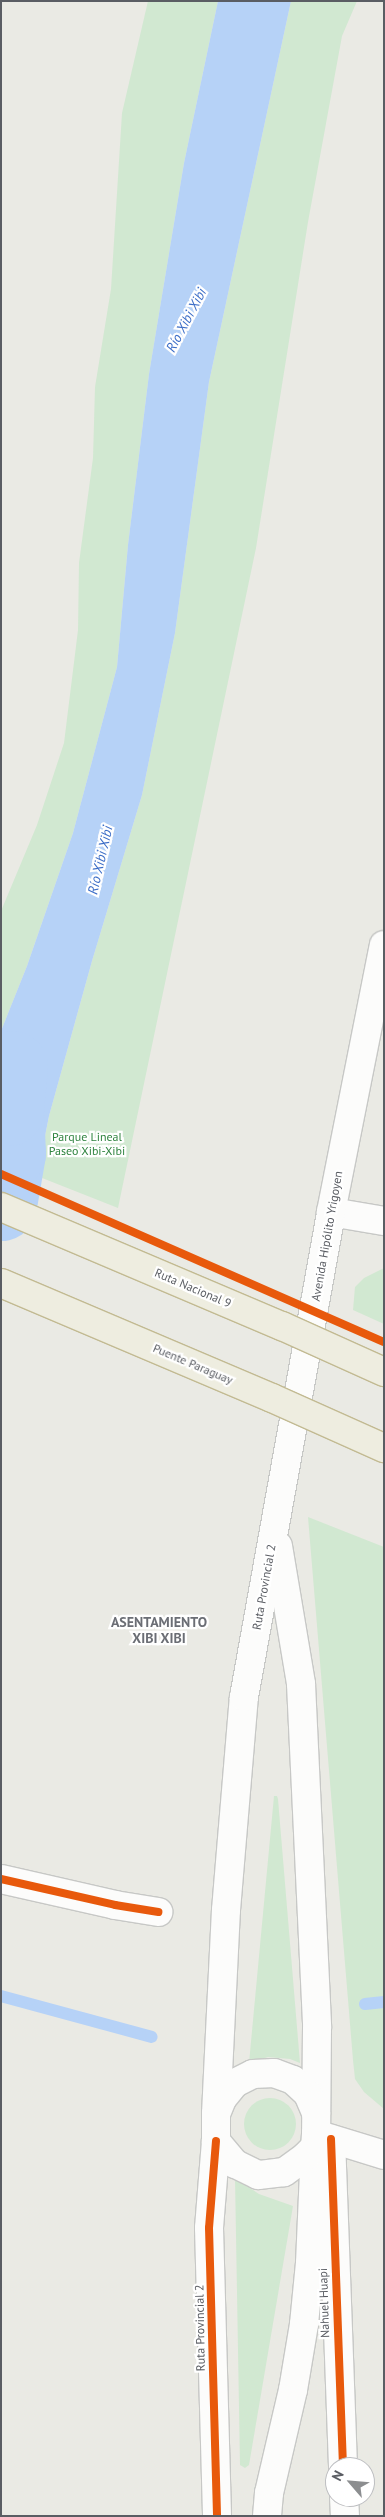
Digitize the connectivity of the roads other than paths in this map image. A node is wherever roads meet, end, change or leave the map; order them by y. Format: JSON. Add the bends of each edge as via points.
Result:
{"nodes":[{"id":1,"x":384,"y":945,"type":"edge"},
{"id":2,"x":1,"y":1207,"type":"edge"},
{"id":3,"x":331,"y":1212,"type":"junction"},
{"id":4,"x":384,"y":1221,"type":"edge"},
{"id":5,"x":1,"y":1283,"type":"edge"},
{"id":6,"x":384,"y":1372,"type":"edge"},
{"id":7,"x":384,"y":1448,"type":"edge"},
{"id":8,"x":275,"y":1527,"type":"junction"},
{"id":9,"x":1,"y":1879,"type":"edge"},
{"id":10,"x":158,"y":1912,"type":"dead end"},
{"id":11,"x":216,"y":2114,"type":"junction"},
{"id":12,"x":320,"y":2133,"type":"junction"},
{"id":13,"x":216,"y":2141,"type":"junction"},
{"id":14,"x":384,"y":2155,"type":"edge"},
{"id":15,"x":342,"y":2457,"type":"edge"},
{"id":16,"x":217,"y":2516,"type":"edge"},
{"id":17,"x":267,"y":2516,"type":"edge"}],
"edges":[{"from":1,"to":3,"type":"main road","name":"Avenida Hipólito Yrigoyen"},
{"from":2,"to":6,"type":"highway","name":"Ruta Nacional 9","bridge":true},
{"from":3,"to":4,"type":"main road"},
{"from":3,"to":8,"type":"main road","name":"Avenida Hipólito Yrigoyen"},
{"from":5,"to":7,"type":"highway","name":"Puente Paraguay","bridge":true},
{"from":8,"to":11,"type":"main road","name":"Ruta Provincial 2","via":[[244,1697],[226,1910]]},
{"from":8,"to":12,"type":"main road","name":"Ruta Provincial 2","via":[[301,1684]]},
{"from":9,"to":10,"type":"main road"},
{"from":11,"to":12,"type":"main road","via":[[222,2099],[235,2083],[253,2074],[274,2073],[293,2080],[308,2094]]},
{"from":11,"to":13,"type":"main road"},
{"from":12,"to":13,"type":"main road","via":[[305,2157],[284,2172],[258,2174],[235,2164]]},
{"from":12,"to":14,"type":"main road"},
{"from":12,"to":15,"type":"main road","name":"Nahuel Huapi"},
{"from":12,"to":17,"type":"main road","name":"Ruta Provincial 2","via":[[304,2324],[294,2390],[269,2493]]},
{"from":13,"to":16,"type":"main road","name":"Ruta Provincial 2","via":[[209,2228]]}]}
